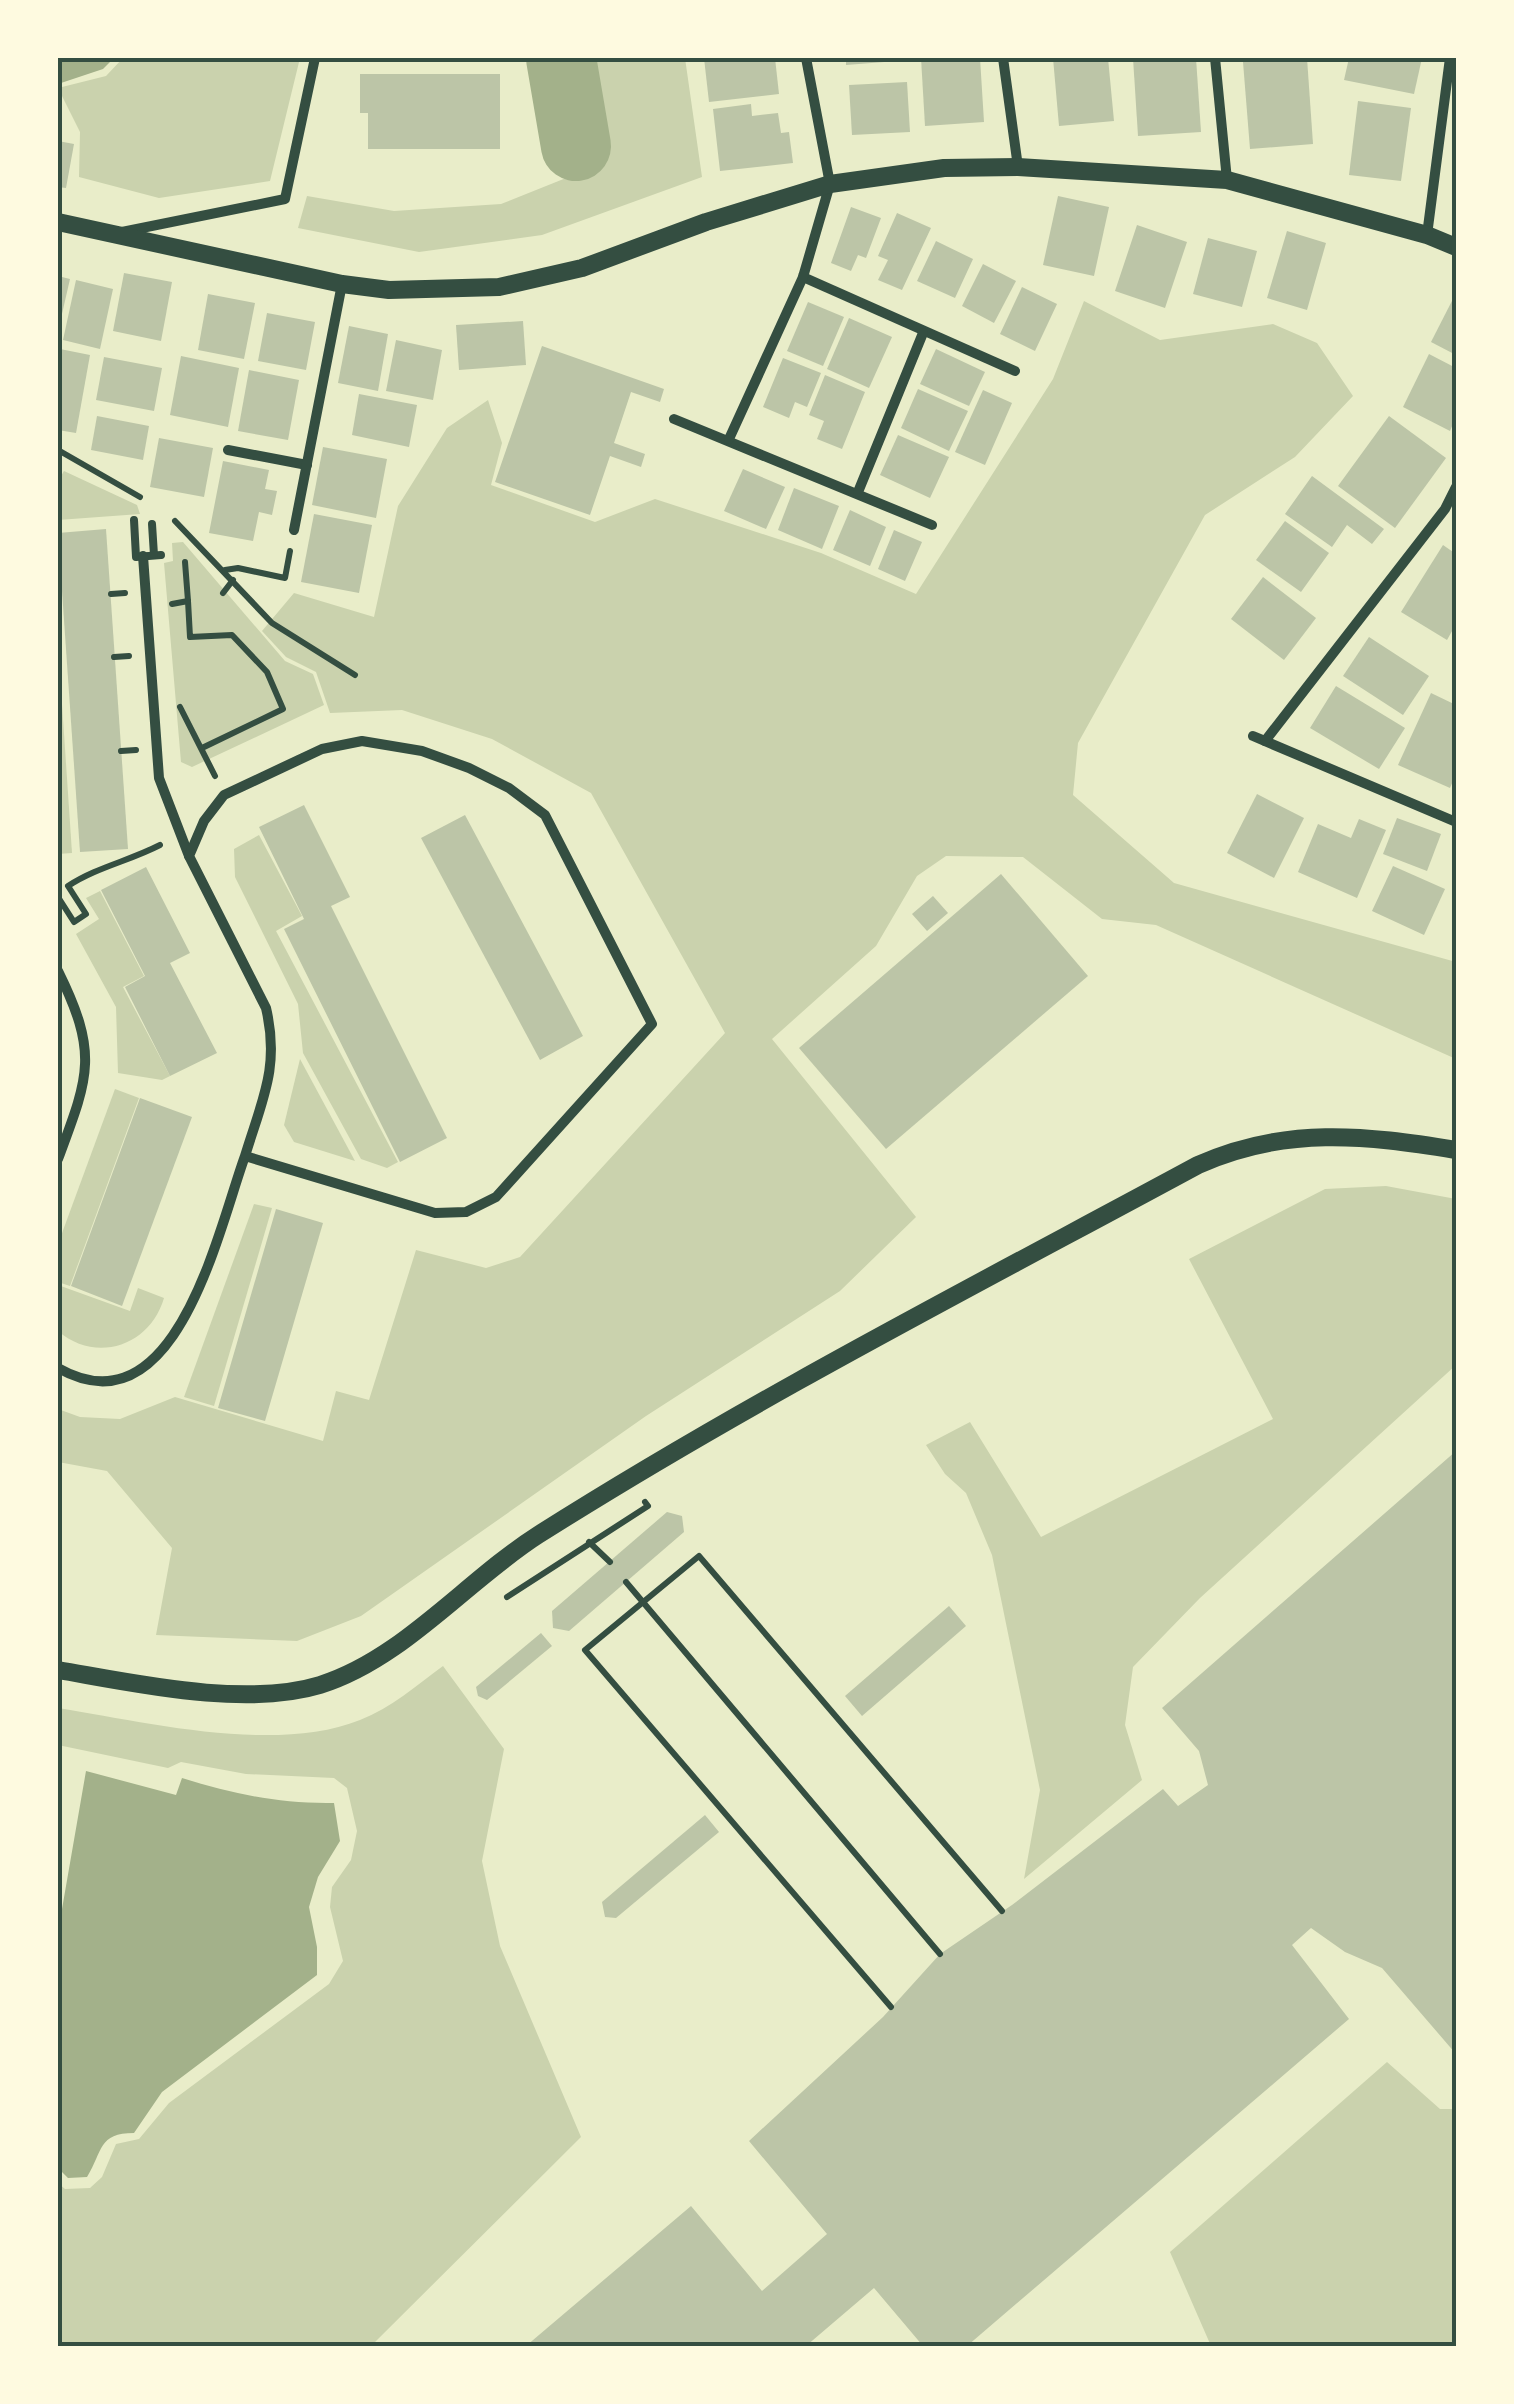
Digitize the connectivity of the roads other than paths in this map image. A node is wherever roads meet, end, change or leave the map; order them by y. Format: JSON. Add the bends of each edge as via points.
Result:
{"nodes":[{"id":1,"x":315,"y":58,"type":"edge"},
{"id":2,"x":806,"y":58,"type":"edge"},
{"id":3,"x":1003,"y":58,"type":"edge"},
{"id":4,"x":1215,"y":58,"type":"edge"},
{"id":5,"x":1450,"y":58,"type":"edge"},
{"id":6,"x":1018,"y":167,"type":"junction"},
{"id":7,"x":1226,"y":180,"type":"junction"},
{"id":8,"x":830,"y":184,"type":"junction"},
{"id":9,"x":58,"y":222,"type":"edge"},
{"id":10,"x":112,"y":234,"type":"junction"},
{"id":11,"x":1427,"y":235,"type":"junction"},
{"id":12,"x":1456,"y":247,"type":"edge"},
{"id":13,"x":803,"y":277,"type":"junction"},
{"id":14,"x":342,"y":284,"type":"junction"},
{"id":15,"x":923,"y":333,"type":"junction"},
{"id":16,"x":1015,"y":371,"type":"dead end"},
{"id":17,"x":674,"y":419,"type":"dead end"},
{"id":18,"x":729,"y":439,"type":"junction"},
{"id":19,"x":228,"y":450,"type":"dead end"},
{"id":20,"x":307,"y":465,"type":"junction"},
{"id":21,"x":1456,"y":486,"type":"edge"},
{"id":22,"x":858,"y":492,"type":"junction"},
{"id":23,"x":1445,"y":509,"type":"junction"},
{"id":24,"x":1456,"y":516,"type":"edge"},
{"id":25,"x":134,"y":520,"type":"dead end"},
{"id":26,"x":152,"y":524,"type":"dead end"},
{"id":27,"x":932,"y":525,"type":"dead end"},
{"id":28,"x":294,"y":530,"type":"road end"},
{"id":29,"x":153,"y":555,"type":"junction"},
{"id":30,"x":1253,"y":736,"type":"dead end"},
{"id":31,"x":1265,"y":741,"type":"junction"},
{"id":32,"x":1456,"y":822,"type":"edge"},
{"id":33,"x":189,"y":856,"type":"junction"},
{"id":34,"x":58,"y":971,"type":"edge"},
{"id":35,"x":1456,"y":1150,"type":"edge"},
{"id":36,"x":245,"y":1156,"type":"junction"},
{"id":37,"x":58,"y":1160,"type":"edge"},
{"id":38,"x":58,"y":1368,"type":"edge"},
{"id":39,"x":58,"y":1670,"type":"edge"}],
"edges":[{"from":1,"to":10,"type":"street","via":[[285,199]]},
{"from":2,"to":8,"type":"street"},
{"from":3,"to":6,"type":"street"},
{"from":4,"to":7,"type":"street"},
{"from":5,"to":11,"type":"street"},
{"from":6,"to":7,"type":"street"},
{"from":6,"to":8,"type":"street","via":[[944,168]]},
{"from":7,"to":11,"type":"street"},
{"from":8,"to":13,"type":"street"},
{"from":8,"to":14,"type":"street","via":[[582,268],[499,286],[389,290]]},
{"from":9,"to":10,"type":"street"},
{"from":10,"to":14,"type":"street"},
{"from":11,"to":12,"type":"street"},
{"from":13,"to":15,"type":"street"},
{"from":13,"to":18,"type":"street"},
{"from":14,"to":20,"type":"street"},
{"from":15,"to":16,"type":"street"},
{"from":15,"to":22,"type":"street"},
{"from":17,"to":18,"type":"street"},
{"from":18,"to":22,"type":"street"},
{"from":19,"to":20,"type":"street"},
{"from":20,"to":28,"type":"street"},
{"from":21,"to":23,"type":"street"},
{"from":22,"to":27,"type":"street"},
{"from":23,"to":24,"type":"street"},
{"from":23,"to":31,"type":"street"},
{"from":25,"to":29,"type":"lane","via":[[136,556]]},
{"from":26,"to":29,"type":"lane"},
{"from":29,"to":33,"type":"street","via":[[159,778]]},
{"from":30,"to":31,"type":"street"},
{"from":31,"to":32,"type":"street"},
{"from":33,"to":36,"type":"street","via":[[266,1008],[273,1035],[274,1060]]},
{"from":33,"to":36,"type":"street","via":[[224,795],[322,749],[362,741],[422,751],[509,788],[546,815],[652,1024],[479,1208],[435,1213]]},
{"from":34,"to":37,"type":"street","via":[[81,1018],[86,1054],[86,1085]]},
{"from":35,"to":39,"type":"street","via":[[1317,1135],[1248,1146],[1198,1165],[858,1346],[567,1518],[493,1566],[393,1646],[336,1679],[298,1690],[234,1691]]},
{"from":36,"to":38,"type":"street","via":[[186,1317],[162,1354],[115,1378],[80,1377]]}]}
